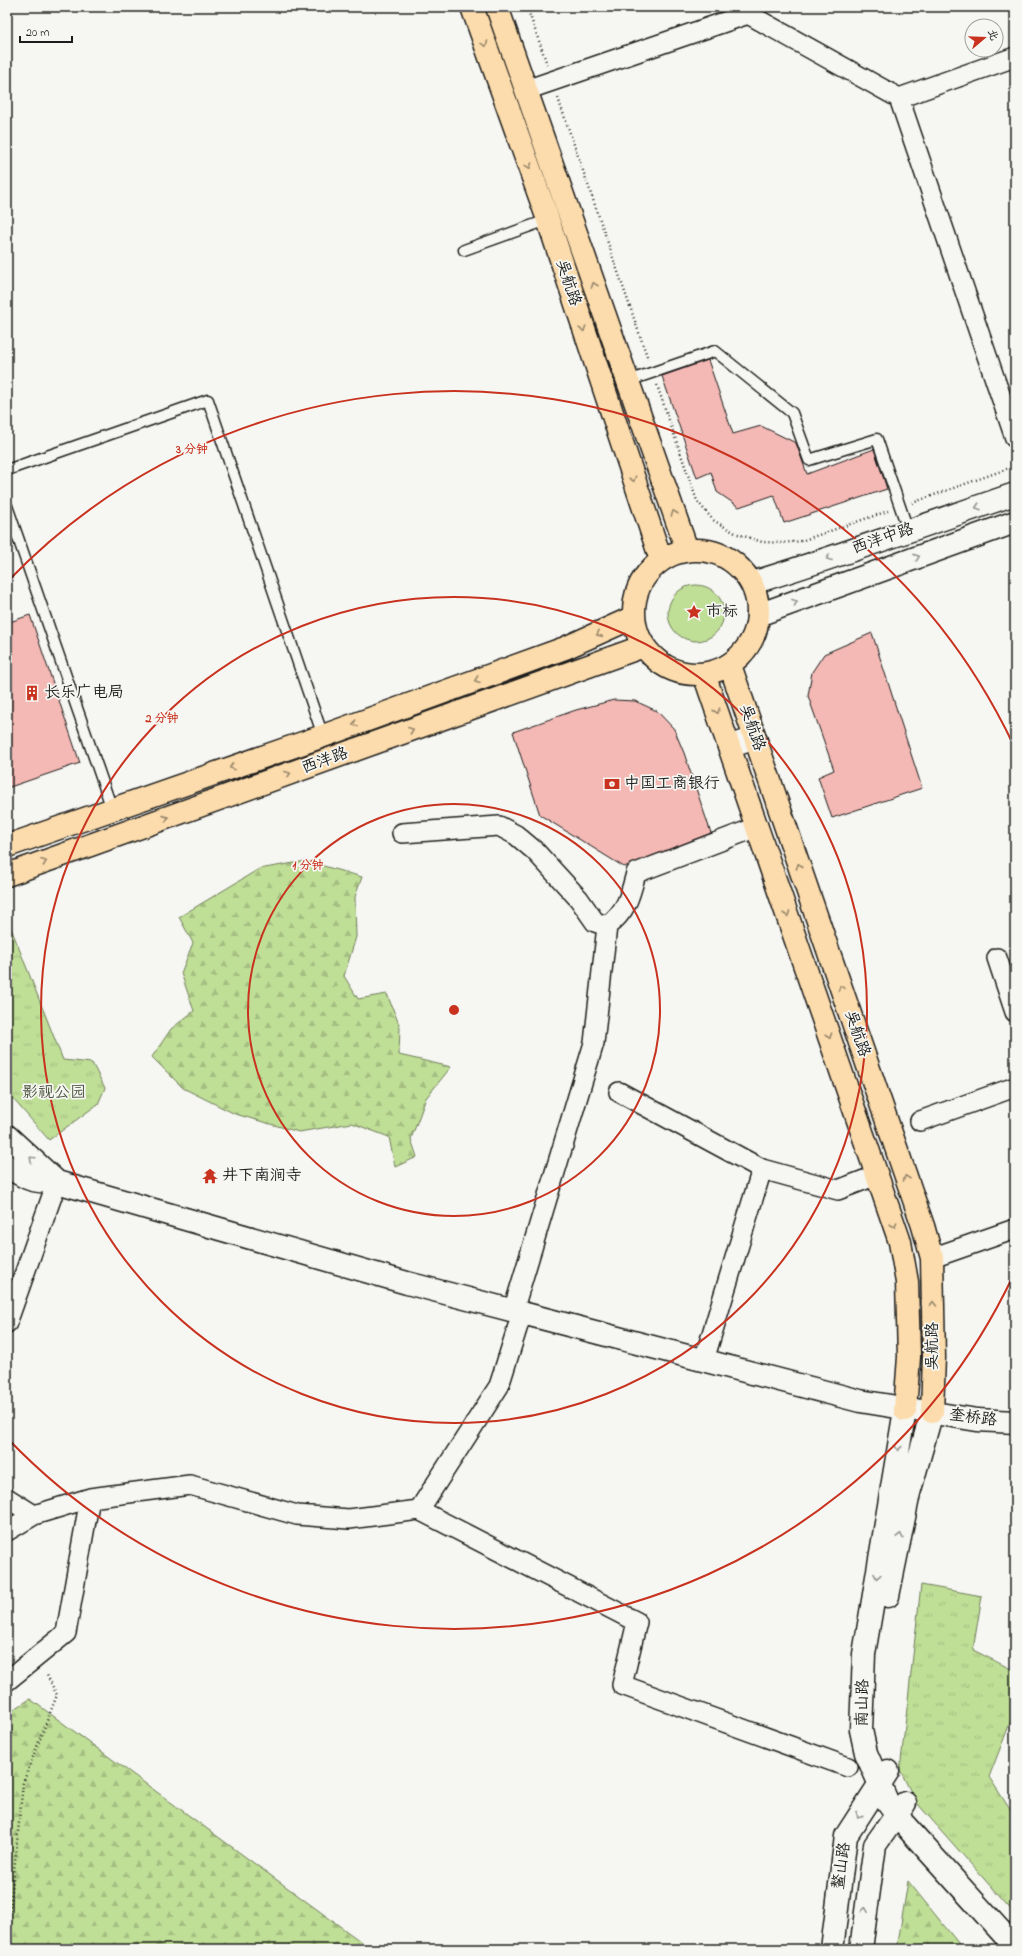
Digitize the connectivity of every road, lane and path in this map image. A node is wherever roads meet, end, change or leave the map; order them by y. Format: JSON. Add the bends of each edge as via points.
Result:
{"nodes":[{"id":1,"x":472,"y":7,"type":"edge"},
{"id":2,"x":497,"y":7,"type":"edge"},
{"id":3,"x":1015,"y":57,"type":"edge"},
{"id":4,"x":526,"y":90,"type":"junction"},
{"id":5,"x":899,"y":98,"type":"junction"},
{"id":6,"x":547,"y":220,"type":"junction"},
{"id":7,"x":464,"y":250,"type":"dead end"},
{"id":8,"x":628,"y":381,"type":"junction"},
{"id":9,"x":1015,"y":438,"type":"edge"},
{"id":10,"x":650,"y":444,"type":"junction"},
{"id":11,"x":624,"y":452,"type":"junction"},
{"id":12,"x":7,"y":470,"type":"edge"},
{"id":13,"x":1015,"y":494,"type":"edge"},
{"id":14,"x":7,"y":506,"type":"edge"},
{"id":15,"x":1015,"y":522,"type":"edge"},
{"id":16,"x":908,"y":530,"type":"junction"},
{"id":17,"x":857,"y":547,"type":"junction"},
{"id":18,"x":687,"y":550,"type":"junction"},
{"id":19,"x":661,"y":560,"type":"junction"},
{"id":20,"x":867,"y":576,"type":"junction"},
{"id":21,"x":752,"y":583,"type":"junction"},
{"id":22,"x":758,"y":615,"type":"junction"},
{"id":23,"x":634,"y":617,"type":"junction"},
{"id":24,"x":644,"y":646,"type":"junction"},
{"id":25,"x":565,"y":648,"type":"junction"},
{"id":26,"x":730,"y":665,"type":"junction"},
{"id":27,"x":572,"y":671,"type":"junction"},
{"id":28,"x":704,"y":674,"type":"junction"},
{"id":29,"x":323,"y":736,"type":"junction"},
{"id":30,"x":755,"y":738,"type":"junction"},
{"id":31,"x":729,"y":747,"type":"junction"},
{"id":32,"x":112,"y":809,"type":"junction"},
{"id":33,"x":756,"y":826,"type":"junction"},
{"id":34,"x":402,"y":833,"type":"dead end"},
{"id":35,"x":7,"y":846,"type":"edge"},
{"id":36,"x":7,"y":875,"type":"edge"},
{"id":37,"x":607,"y":926,"type":"junction"},
{"id":38,"x":997,"y":958,"type":"dead end"},
{"id":39,"x":1015,"y":1012,"type":"edge"},
{"id":40,"x":1015,"y":1087,"type":"edge"},
{"id":41,"x":619,"y":1092,"type":"dead end"},
{"id":42,"x":920,"y":1121,"type":"dead end"},
{"id":43,"x":7,"y":1136,"type":"edge"},
{"id":44,"x":7,"y":1166,"type":"edge"},
{"id":45,"x":762,"y":1169,"type":"junction"},
{"id":46,"x":877,"y":1175,"type":"junction"},
{"id":47,"x":57,"y":1182,"type":"junction"},
{"id":48,"x":1015,"y":1229,"type":"edge"},
{"id":49,"x":932,"y":1258,"type":"junction"},
{"id":50,"x":518,"y":1312,"type":"junction"},
{"id":51,"x":7,"y":1323,"type":"edge"},
{"id":52,"x":704,"y":1360,"type":"junction"},
{"id":53,"x":905,"y":1410,"type":"junction"},
{"id":54,"x":932,"y":1412,"type":"junction"},
{"id":55,"x":1015,"y":1422,"type":"edge"},
{"id":56,"x":7,"y":1498,"type":"edge"},
{"id":57,"x":90,"y":1498,"type":"junction"},
{"id":58,"x":419,"y":1510,"type":"junction"},
{"id":59,"x":34,"y":1515,"type":"junction"},
{"id":60,"x":7,"y":1531,"type":"edge"},
{"id":61,"x":37,"y":1657,"type":"junction"},
{"id":62,"x":7,"y":1681,"type":"edge"},
{"id":63,"x":848,"y":1768,"type":"dead end"},
{"id":64,"x":883,"y":1778,"type":"junction"},
{"id":65,"x":901,"y":1809,"type":"junction"},
{"id":66,"x":1015,"y":1928,"type":"edge"},
{"id":67,"x":7,"y":1939,"type":"edge"},
{"id":68,"x":7,"y":1944,"type":"edge"},
{"id":69,"x":1015,"y":1947,"type":"edge"},
{"id":70,"x":8,"y":1949,"type":"edge"},
{"id":71,"x":832,"y":1949,"type":"edge"},
{"id":72,"x":861,"y":1949,"type":"edge"}],
"edges":[{"from":1,"to":6,"type":"main road","name":"吴航路","one_way":true},
{"from":2,"to":4,"type":"main road","name":"吴航路"},
{"from":3,"to":5,"type":"street"},
{"from":4,"to":5,"type":"street","via":[[748,14]]},
{"from":8,"to":4,"type":"main road","name":"吴航路","one_way":true},
{"from":5,"to":9,"type":"street"},
{"from":6,"to":7,"type":"lane"},
{"from":6,"to":11,"type":"main road","name":"吴航路","one_way":true},
{"from":8,"to":10,"type":"main road","name":"吴航路"},
{"from":8,"to":16,"type":"lane","via":[[715,352],[792,413],[809,460],[877,439]]},
{"from":10,"to":11,"type":"main road"},
{"from":18,"to":10,"type":"main road","name":"吴航路","one_way":true},
{"from":11,"to":19,"type":"main road","name":"吴航路","one_way":true},
{"from":12,"to":29,"type":"lane","via":[[208,400]]},
{"from":13,"to":16,"type":"main road","name":"西洋中路","one_way":true},
{"from":14,"to":32,"type":"lane"},
{"from":20,"to":15,"type":"main road","name":"西洋中路","one_way":true},
{"from":16,"to":17,"type":"main road","name":"西洋中路"},
{"from":17,"to":20,"type":"main road"},
{"from":17,"to":21,"type":"main road","name":"西洋中路","one_way":true},
{"from":18,"to":19,"type":"main road"},
{"from":18,"to":21,"type":"main road","via":[[706,550],[724,556],[740,567]]},
{"from":19,"to":23,"type":"main road","via":[[649,571],[640,585]]},
{"from":22,"to":20,"type":"main road","name":"西洋中路","one_way":true},
{"from":21,"to":22,"type":"main road"},
{"from":22,"to":26,"type":"main road","via":[[753,640],[743,654]]},
{"from":23,"to":24,"type":"main road","via":[[637,632]]},
{"from":23,"to":25,"type":"main road","name":"西洋路","one_way":true},
{"from":24,"to":27,"type":"main road","name":"西洋路"},
{"from":24,"to":28,"type":"main road","via":[[655,659],[670,669],[686,674]]},
{"from":25,"to":27,"type":"main road"},
{"from":25,"to":29,"type":"main road","name":"西洋路","one_way":true},
{"from":26,"to":28,"type":"main road"},
{"from":26,"to":30,"type":"main road","name":"吴航路"},
{"from":36,"to":27,"type":"main road","name":"西洋路","one_way":true},
{"from":28,"to":31,"type":"main road","name":"吴航路","one_way":true},
{"from":29,"to":32,"type":"main road","name":"西洋路","one_way":true},
{"from":30,"to":31,"type":"main road"},
{"from":49,"to":30,"type":"main road","name":"吴航路","one_way":true},
{"from":31,"to":33,"type":"main road","name":"吴航路"},
{"from":32,"to":35,"type":"main road","name":"西洋路"},
{"from":33,"to":37,"type":"street","via":[[636,873],[630,895],[619,916]]},
{"from":33,"to":46,"type":"main road","name":"吴航路","one_way":true},
{"from":34,"to":37,"type":"street","via":[[499,826],[516,835],[535,851],[579,899],[595,922]]},
{"from":37,"to":50,"type":"street","via":[[594,1043]]},
{"from":38,"to":39,"type":"street"},
{"from":40,"to":42,"type":"street"},
{"from":41,"to":45,"type":"street"},
{"from":47,"to":43,"type":"main road","one_way":true},
{"from":44,"to":47,"type":"main road","via":[[28,1180]]},
{"from":45,"to":46,"type":"street","via":[[838,1190]]},
{"from":45,"to":52,"type":"street"},
{"from":46,"to":53,"type":"main road","name":"吴航路","one_way":true,"via":[[900,1242],[908,1282],[909,1356]]},
{"from":47,"to":50,"type":"main road","name":"奎桥路"},
{"from":47,"to":51,"type":"street"},
{"from":48,"to":49,"type":"street"},
{"from":54,"to":49,"type":"main road","name":"吴航路","one_way":true},
{"from":50,"to":52,"type":"main road","name":"奎桥路"},
{"from":50,"to":58,"type":"street","via":[[499,1386]]},
{"from":52,"to":53,"type":"main road","name":"奎桥路"},
{"from":53,"to":54,"type":"main road","name":"奎桥路"},
{"from":53,"to":64,"type":"main road","name":"南山路","one_way":true,"via":[[863,1674],[861,1730],[866,1753]]},
{"from":54,"to":55,"type":"main road","name":"奎桥路","via":[[977,1420]]},
{"from":64,"to":54,"type":"main road","name":"南山路","one_way":true,"via":[[881,1754],[873,1720],[876,1658],[909,1493]]},
{"from":56,"to":59,"type":"street"},
{"from":57,"to":58,"type":"street","via":[[190,1485],[297,1515],[349,1519]]},
{"from":57,"to":59,"type":"street"},
{"from":57,"to":61,"type":"street","via":[[66,1633]]},
{"from":58,"to":63,"type":"street","via":[[637,1622],[622,1685]]},
{"from":59,"to":60,"type":"street"},
{"from":61,"to":62,"type":"street"},
{"from":61,"to":67,"type":"path","via":[[57,1695],[23,1783]]},
{"from":64,"to":65,"type":"main road","name":"南山路","via":[[887,1801]]},
{"from":64,"to":71,"type":"main road","name":"鳌山路","one_way":true,"via":[[846,1836]]},
{"from":65,"to":66,"type":"main road","name":"南山路"},
{"from":65,"to":69,"type":"main road","name":"南山路"},
{"from":72,"to":65,"type":"main road","name":"鳌山路","one_way":true,"via":[[875,1845]]},
{"from":68,"to":70,"type":"path"}]}
